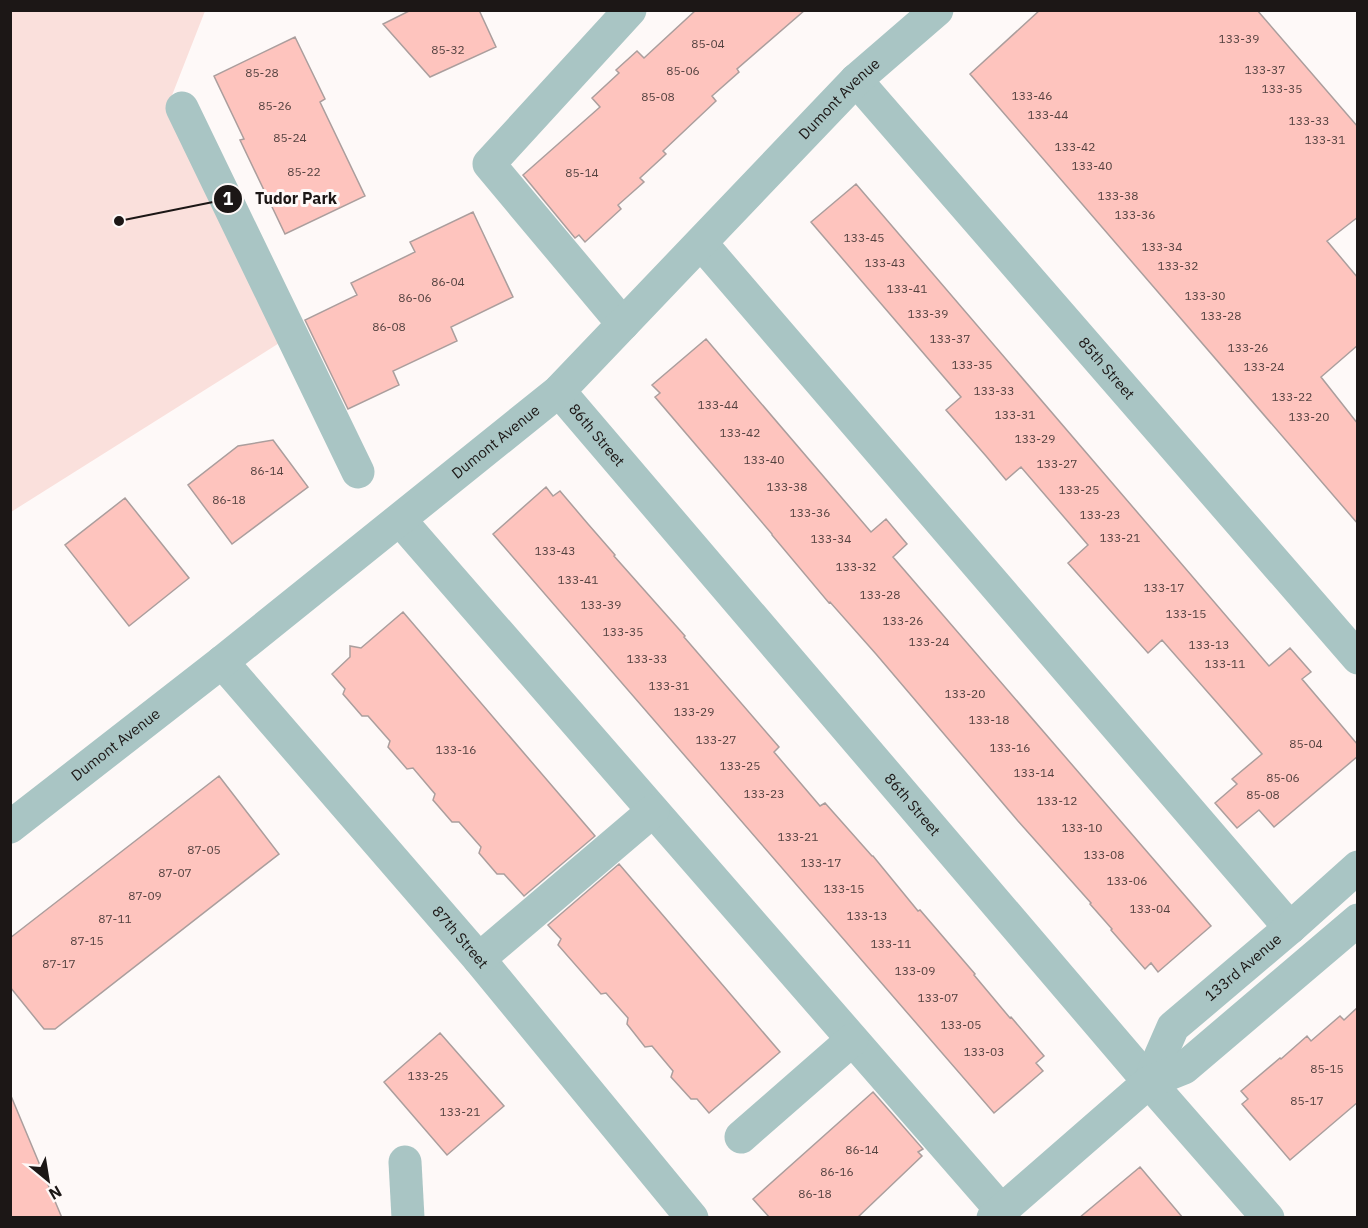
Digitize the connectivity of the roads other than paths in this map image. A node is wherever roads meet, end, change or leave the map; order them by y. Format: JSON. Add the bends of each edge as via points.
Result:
{"nodes":[{"id":1,"x":630,"y":10,"type":"edge"},
{"id":2,"x":937,"y":10,"type":"edge"},
{"id":3,"x":856,"y":80,"type":"junction"},
{"id":4,"x":182,"y":108,"type":"dead end"},
{"id":5,"x":701,"y":243,"type":"junction"},
{"id":6,"x":623,"y":324,"type":"junction"},
{"id":7,"x":560,"y":391,"type":"junction"},
{"id":8,"x":357,"y":472,"type":"dead end"},
{"id":9,"x":400,"y":520,"type":"junction"},
{"id":10,"x":1358,"y":658,"type":"edge"},
{"id":11,"x":222,"y":662,"type":"junction"},
{"id":12,"x":653,"y":811,"type":"junction"},
{"id":13,"x":10,"y":827,"type":"edge"},
{"id":14,"x":1358,"y":867,"type":"edge"},
{"id":15,"x":1358,"y":920,"type":"edge"},
{"id":16,"x":1290,"y":928,"type":"junction"},
{"id":17,"x":479,"y":959,"type":"junction"},
{"id":18,"x":852,"y":1040,"type":"junction"},
{"id":19,"x":1149,"y":1082,"type":"junction"},
{"id":20,"x":741,"y":1137,"type":"dead end"},
{"id":21,"x":405,"y":1162,"type":"dead end"},
{"id":22,"x":997,"y":1214,"type":"edge"},
{"id":23,"x":408,"y":1218,"type":"edge"},
{"id":24,"x":692,"y":1218,"type":"edge"},
{"id":25,"x":1268,"y":1218,"type":"edge"}],
"edges":[{"from":1,"to":6,"type":"street","via":[[489,164]]},
{"from":2,"to":3,"type":"street","name":"Dumont Avenue"},
{"from":3,"to":5,"type":"street","name":"Dumont Avenue"},
{"from":3,"to":10,"type":"street","name":"85th Street"},
{"from":4,"to":8,"type":"street"},
{"from":5,"to":6,"type":"street","name":"Dumont Avenue"},
{"from":5,"to":16,"type":"street"},
{"from":6,"to":7,"type":"street","name":"Dumont Avenue"},
{"from":7,"to":9,"type":"street","name":"Dumont Avenue"},
{"from":7,"to":19,"type":"street","name":"86th Street"},
{"from":9,"to":11,"type":"street","name":"Dumont Avenue"},
{"from":9,"to":12,"type":"street"},
{"from":11,"to":13,"type":"street","name":"Dumont Avenue"},
{"from":11,"to":17,"type":"street","name":"87th Street"},
{"from":12,"to":17,"type":"street"},
{"from":12,"to":18,"type":"street"},
{"from":14,"to":16,"type":"street","name":"133rd Avenue"},
{"from":15,"to":19,"type":"street","name":"133rd Avenue","via":[[1184,1068]]},
{"from":16,"to":19,"type":"street","name":"133rd Avenue","via":[[1173,1027]]},
{"from":17,"to":24,"type":"street","name":"87th Street"},
{"from":18,"to":20,"type":"street"},
{"from":18,"to":22,"type":"street"},
{"from":19,"to":22,"type":"street","name":"133rd Avenue"},
{"from":19,"to":25,"type":"street","name":"86th Street"},
{"from":21,"to":23,"type":"street"}]}
